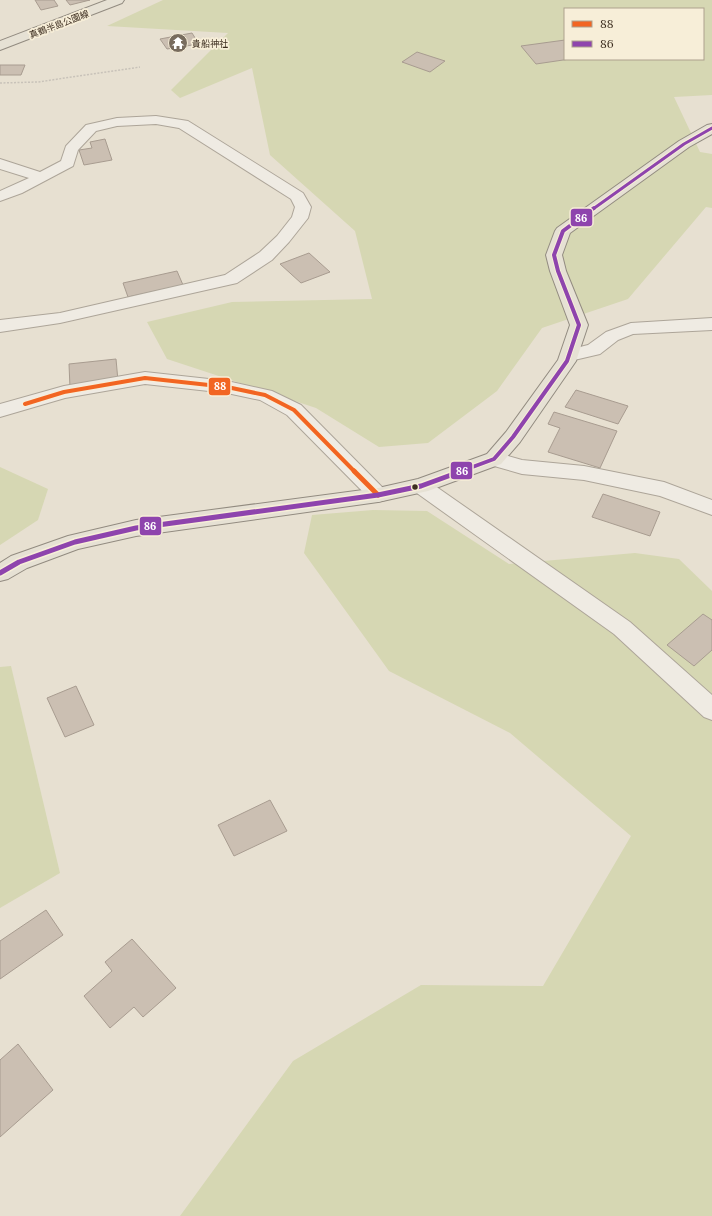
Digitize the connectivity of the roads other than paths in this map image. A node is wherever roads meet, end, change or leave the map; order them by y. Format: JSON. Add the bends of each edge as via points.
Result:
{"nodes":[{"id":1,"x":118,"y":0,"type":"edge"},
{"id":2,"x":0,"y":46,"type":"edge"},
{"id":3,"x":712,"y":128,"type":"edge"},
{"id":4,"x":0,"y":164,"type":"edge"},
{"id":5,"x":42,"y":177,"type":"junction"},
{"id":6,"x":0,"y":196,"type":"edge"},
{"id":7,"x":712,"y":324,"type":"edge"},
{"id":8,"x":0,"y":326,"type":"edge"},
{"id":9,"x":570,"y":355,"type":"junction"},
{"id":10,"x":0,"y":411,"type":"edge"},
{"id":11,"x":494,"y":459,"type":"junction"},
{"id":12,"x":421,"y":486,"type":"junction"},
{"id":13,"x":378,"y":495,"type":"junction"},
{"id":14,"x":712,"y":508,"type":"edge"},
{"id":15,"x":0,"y":573,"type":"edge"},
{"id":16,"x":712,"y":710,"type":"edge"}],
"edges":[{"from":1,"to":2,"type":"main road","name":"真鶴半島公園線"},
{"from":3,"to":9,"type":"main road","via":[[684,144],[563,231],[554,255],[580,325]]},
{"from":4,"to":5,"type":"street"},
{"from":5,"to":6,"type":"street"},
{"from":5,"to":8,"type":"street","via":[[68,163],[71,149],[91,128],[117,122],[156,120],[183,124],[297,196],[302,207],[300,218],[283,239],[266,256],[231,278],[60,318]]},
{"from":7,"to":9,"type":"street","via":[[631,329],[612,336],[594,350]]},
{"from":9,"to":11,"type":"main road","via":[[513,437]]},
{"from":10,"to":13,"type":"street","via":[[64,392],[145,378],[227,387],[265,395],[294,410]]},
{"from":11,"to":12,"type":"main road"},
{"from":11,"to":14,"type":"street","via":[[522,468],[584,473],[664,489]]},
{"from":12,"to":13,"type":"main road"},
{"from":12,"to":16,"type":"street","via":[[622,628]]},
{"from":13,"to":15,"type":"main road","via":[[136,528],[75,542],[19,562]]}]}
